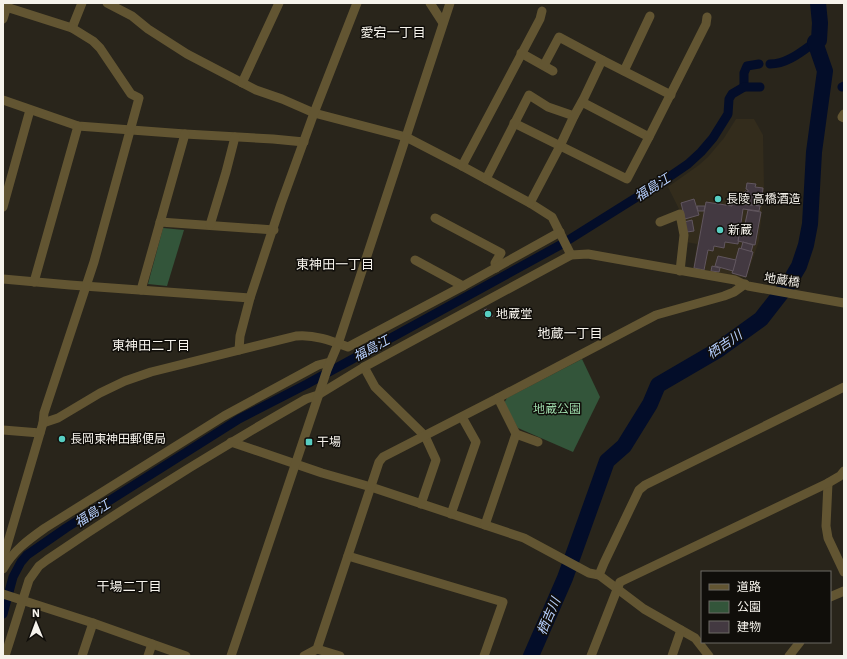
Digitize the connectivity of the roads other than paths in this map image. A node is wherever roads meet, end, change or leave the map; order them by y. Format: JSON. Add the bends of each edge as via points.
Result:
{"nodes":[{"id":1,"x":82,"y":3,"type":"edge"},
{"id":2,"x":107,"y":3,"type":"edge"},
{"id":3,"x":279,"y":3,"type":"edge"},
{"id":4,"x":357,"y":3,"type":"edge"},
{"id":5,"x":430,"y":3,"type":"edge"},
{"id":6,"x":450,"y":3,"type":"edge"},
{"id":7,"x":6,"y":5,"type":"edge"},
{"id":8,"x":542,"y":12,"type":"dead end"},
{"id":9,"x":650,"y":16,"type":"dead end"},
{"id":10,"x":707,"y":17,"type":"dead end"},
{"id":11,"x":3,"y":19,"type":"edge"},
{"id":12,"x":443,"y":23,"type":"junction"},
{"id":13,"x":72,"y":28,"type":"junction"},
{"id":14,"x":521,"y":53,"type":"junction"},
{"id":15,"x":602,"y":60,"type":"junction"},
{"id":16,"x":544,"y":65,"type":"junction"},
{"id":17,"x":553,"y":71,"type":"dead end"},
{"id":18,"x":624,"y":71,"type":"junction"},
{"id":19,"x":242,"y":84,"type":"junction"},
{"id":20,"x":671,"y":95,"type":"junction"},
{"id":21,"x":3,"y":100,"type":"edge"},
{"id":22,"x":582,"y":102,"type":"junction"},
{"id":23,"x":30,"y":110,"type":"junction"},
{"id":24,"x":314,"y":113,"type":"junction"},
{"id":25,"x":844,"y":114,"type":"edge"},
{"id":26,"x":574,"y":116,"type":"junction"},
{"id":27,"x":844,"y":118,"type":"edge"},
{"id":28,"x":514,"y":123,"type":"junction"},
{"id":29,"x":78,"y":126,"type":"junction"},
{"id":30,"x":131,"y":129,"type":"junction"},
{"id":31,"x":185,"y":134,"type":"junction"},
{"id":32,"x":235,"y":137,"type":"junction"},
{"id":33,"x":406,"y":137,"type":"junction"},
{"id":34,"x":649,"y":138,"type":"junction"},
{"id":35,"x":304,"y":142,"type":"junction"},
{"id":36,"x":560,"y":146,"type":"junction"},
{"id":37,"x":462,"y":166,"type":"junction"},
{"id":38,"x":486,"y":179,"type":"junction"},
{"id":39,"x":530,"y":203,"type":"junction"},
{"id":40,"x":3,"y":208,"type":"edge"},
{"id":41,"x":435,"y":218,"type":"dead end"},
{"id":42,"x":160,"y":222,"type":"junction"},
{"id":43,"x":660,"y":222,"type":"dead end"},
{"id":44,"x":210,"y":225,"type":"junction"},
{"id":45,"x":274,"y":230,"type":"junction"},
{"id":46,"x":561,"y":234,"type":"junction"},
{"id":47,"x":570,"y":252,"type":"junction"},
{"id":48,"x":415,"y":260,"type":"dead end"},
{"id":49,"x":496,"y":268,"type":"junction"},
{"id":50,"x":680,"y":271,"type":"junction"},
{"id":51,"x":3,"y":279,"type":"edge"},
{"id":52,"x":34,"y":282,"type":"junction"},
{"id":53,"x":747,"y":285,"type":"junction"},
{"id":54,"x":86,"y":286,"type":"junction"},
{"id":55,"x":463,"y":286,"type":"junction"},
{"id":56,"x":141,"y":290,"type":"junction"},
{"id":57,"x":250,"y":298,"type":"junction"},
{"id":58,"x":844,"y":303,"type":"edge"},
{"id":59,"x":338,"y":344,"type":"junction"},
{"id":60,"x":239,"y":350,"type":"junction"},
{"id":61,"x":328,"y":366,"type":"junction"},
{"id":62,"x":364,"y":367,"type":"junction"},
{"id":63,"x":844,"y":387,"type":"edge"},
{"id":64,"x":319,"y":392,"type":"junction"},
{"id":65,"x":498,"y":398,"type":"junction"},
{"id":66,"x":462,"y":417,"type":"junction"},
{"id":67,"x":43,"y":423,"type":"junction"},
{"id":68,"x":3,"y":430,"type":"edge"},
{"id":69,"x":40,"y":433,"type":"junction"},
{"id":70,"x":516,"y":434,"type":"junction"},
{"id":71,"x":425,"y":436,"type":"junction"},
{"id":72,"x":231,"y":442,"type":"junction"},
{"id":73,"x":538,"y":442,"type":"dead end"},
{"id":74,"x":295,"y":463,"type":"junction"},
{"id":75,"x":844,"y":471,"type":"edge"},
{"id":76,"x":828,"y":483,"type":"junction"},
{"id":77,"x":371,"y":487,"type":"junction"},
{"id":78,"x":421,"y":504,"type":"junction"},
{"id":79,"x":451,"y":514,"type":"junction"},
{"id":80,"x":485,"y":525,"type":"junction"},
{"id":81,"x":348,"y":556,"type":"junction"},
{"id":82,"x":3,"y":559,"type":"edge"},
{"id":83,"x":3,"y":569,"type":"edge"},
{"id":84,"x":844,"y":572,"type":"edge"},
{"id":85,"x":599,"y":575,"type":"junction"},
{"id":86,"x":617,"y":589,"type":"junction"},
{"id":87,"x":844,"y":592,"type":"edge"},
{"id":88,"x":3,"y":594,"type":"edge"},
{"id":89,"x":831,"y":597,"type":"edge"},
{"id":90,"x":19,"y":599,"type":"junction"},
{"id":91,"x":93,"y":623,"type":"junction"},
{"id":92,"x":681,"y":630,"type":"junction"},
{"id":93,"x":799,"y":643,"type":"edge"},
{"id":94,"x":152,"y":644,"type":"junction"},
{"id":95,"x":317,"y":649,"type":"junction"},
{"id":96,"x":5,"y":656,"type":"edge"},
{"id":97,"x":82,"y":656,"type":"edge"},
{"id":98,"x":148,"y":656,"type":"edge"},
{"id":99,"x":186,"y":656,"type":"edge"},
{"id":100,"x":231,"y":656,"type":"edge"},
{"id":101,"x":304,"y":656,"type":"edge"},
{"id":102,"x":340,"y":656,"type":"edge"},
{"id":103,"x":484,"y":656,"type":"edge"},
{"id":104,"x":591,"y":656,"type":"edge"},
{"id":105,"x":672,"y":656,"type":"edge"},
{"id":106,"x":709,"y":656,"type":"edge"},
{"id":107,"x":789,"y":656,"type":"edge"}],
"edges":[{"from":1,"to":13,"type":"street"},
{"from":2,"to":19,"type":"street","via":[[132,16],[187,54]]},
{"from":3,"to":19,"type":"street"},
{"from":4,"to":24,"type":"street"},
{"from":5,"to":12,"type":"street"},
{"from":6,"to":12,"type":"street"},
{"from":7,"to":11,"type":"street"},
{"from":7,"to":13,"type":"street"},
{"from":8,"to":14,"type":"street"},
{"from":9,"to":18,"type":"street"},
{"from":10,"to":20,"type":"street","via":[[706,24]]},
{"from":12,"to":33,"type":"street"},
{"from":13,"to":30,"type":"street","via":[[100,48],[131,94],[139,98]]},
{"from":14,"to":16,"type":"street"},
{"from":14,"to":37,"type":"street"},
{"from":15,"to":16,"type":"street","via":[[559,37]]},
{"from":15,"to":18,"type":"street"},
{"from":15,"to":22,"type":"street"},
{"from":16,"to":17,"type":"street"},
{"from":18,"to":20,"type":"street"},
{"from":19,"to":24,"type":"street"},
{"from":20,"to":34,"type":"street"},
{"from":21,"to":23,"type":"street"},
{"from":22,"to":26,"type":"street"},
{"from":22,"to":34,"type":"street"},
{"from":23,"to":29,"type":"street"},
{"from":23,"to":40,"type":"street"},
{"from":24,"to":33,"type":"street"},
{"from":24,"to":35,"type":"street"},
{"from":25,"to":27,"type":"street"},
{"from":26,"to":28,"type":"street","via":[[529,95]]},
{"from":26,"to":36,"type":"street"},
{"from":28,"to":36,"type":"street"},
{"from":28,"to":38,"type":"street"},
{"from":29,"to":30,"type":"street"},
{"from":29,"to":52,"type":"street"},
{"from":30,"to":31,"type":"street"},
{"from":30,"to":54,"type":"street"},
{"from":31,"to":32,"type":"street"},
{"from":31,"to":42,"type":"street"},
{"from":32,"to":35,"type":"street"},
{"from":32,"to":44,"type":"street"},
{"from":33,"to":37,"type":"street"},
{"from":33,"to":59,"type":"street"},
{"from":34,"to":36,"type":"street","via":[[626,180]]},
{"from":35,"to":45,"type":"street"},
{"from":36,"to":39,"type":"street"},
{"from":37,"to":38,"type":"street"},
{"from":38,"to":39,"type":"street"},
{"from":39,"to":46,"type":"street","via":[[552,217]]},
{"from":41,"to":49,"type":"street","via":[[500,253],[495,263]]},
{"from":42,"to":44,"type":"street"},
{"from":42,"to":56,"type":"street"},
{"from":43,"to":50,"type":"street","via":[[680,214],[684,235]]},
{"from":44,"to":45,"type":"street"},
{"from":45,"to":57,"type":"street"},
{"from":46,"to":47,"type":"street"},
{"from":46,"to":49,"type":"street"},
{"from":47,"to":50,"type":"street","name":"地蔵橋"},
{"from":47,"to":62,"type":"street"},
{"from":48,"to":55,"type":"street"},
{"from":49,"to":55,"type":"street"},
{"from":50,"to":53,"type":"street","name":"地蔵橋","via":[[735,280]]},
{"from":51,"to":52,"type":"street"},
{"from":52,"to":54,"type":"street"},
{"from":53,"to":58,"type":"street","name":"地蔵橋"},
{"from":53,"to":65,"type":"street","via":[[724,296],[656,315]]},
{"from":54,"to":56,"type":"street"},
{"from":54,"to":67,"type":"street","via":[[44,413]]},
{"from":55,"to":59,"type":"street","via":[[348,347]]},
{"from":56,"to":57,"type":"street"},
{"from":57,"to":60,"type":"street"},
{"from":59,"to":60,"type":"street","via":[[302,336]]},
{"from":59,"to":61,"type":"street"},
{"from":60,"to":67,"type":"street","via":[[125,381],[58,418]]},
{"from":61,"to":64,"type":"street"},
{"from":61,"to":83,"type":"street","via":[[318,365],[224,416],[26,541]]},
{"from":62,"to":64,"type":"street"},
{"from":62,"to":71,"type":"street","via":[[375,387]]},
{"from":63,"to":85,"type":"street","via":[[638,490]]},
{"from":64,"to":72,"type":"street"},
{"from":64,"to":74,"type":"street"},
{"from":65,"to":66,"type":"street"},
{"from":65,"to":70,"type":"street"},
{"from":66,"to":71,"type":"street"},
{"from":66,"to":79,"type":"street","via":[[476,442]]},
{"from":67,"to":69,"type":"street"},
{"from":68,"to":69,"type":"street"},
{"from":69,"to":82,"type":"street"},
{"from":70,"to":73,"type":"street"},
{"from":70,"to":80,"type":"street"},
{"from":71,"to":77,"type":"street","via":[[383,457]]},
{"from":71,"to":78,"type":"street","via":[[436,460]]},
{"from":72,"to":74,"type":"street"},
{"from":72,"to":90,"type":"street","via":[[39,566]]},
{"from":74,"to":77,"type":"street"},
{"from":74,"to":100,"type":"street"},
{"from":75,"to":76,"type":"street"},
{"from":76,"to":84,"type":"street","via":[[828,538]]},
{"from":76,"to":86,"type":"street","via":[[620,582]]},
{"from":77,"to":78,"type":"street"},
{"from":77,"to":81,"type":"street"},
{"from":78,"to":79,"type":"street"},
{"from":79,"to":80,"type":"street"},
{"from":80,"to":85,"type":"street","via":[[524,538],[589,573]]},
{"from":81,"to":95,"type":"street"},
{"from":81,"to":103,"type":"street","via":[[503,602]]},
{"from":85,"to":86,"type":"street"},
{"from":86,"to":92,"type":"street"},
{"from":86,"to":104,"type":"street"},
{"from":87,"to":89,"type":"street"},
{"from":88,"to":90,"type":"street"},
{"from":90,"to":91,"type":"street"},
{"from":90,"to":96,"type":"street"},
{"from":91,"to":94,"type":"street"},
{"from":91,"to":97,"type":"street"},
{"from":92,"to":105,"type":"street"},
{"from":92,"to":106,"type":"street","via":[[695,638]]},
{"from":93,"to":107,"type":"street"},
{"from":94,"to":98,"type":"street"},
{"from":94,"to":99,"type":"street"},
{"from":95,"to":101,"type":"street"},
{"from":95,"to":102,"type":"street"}]}
